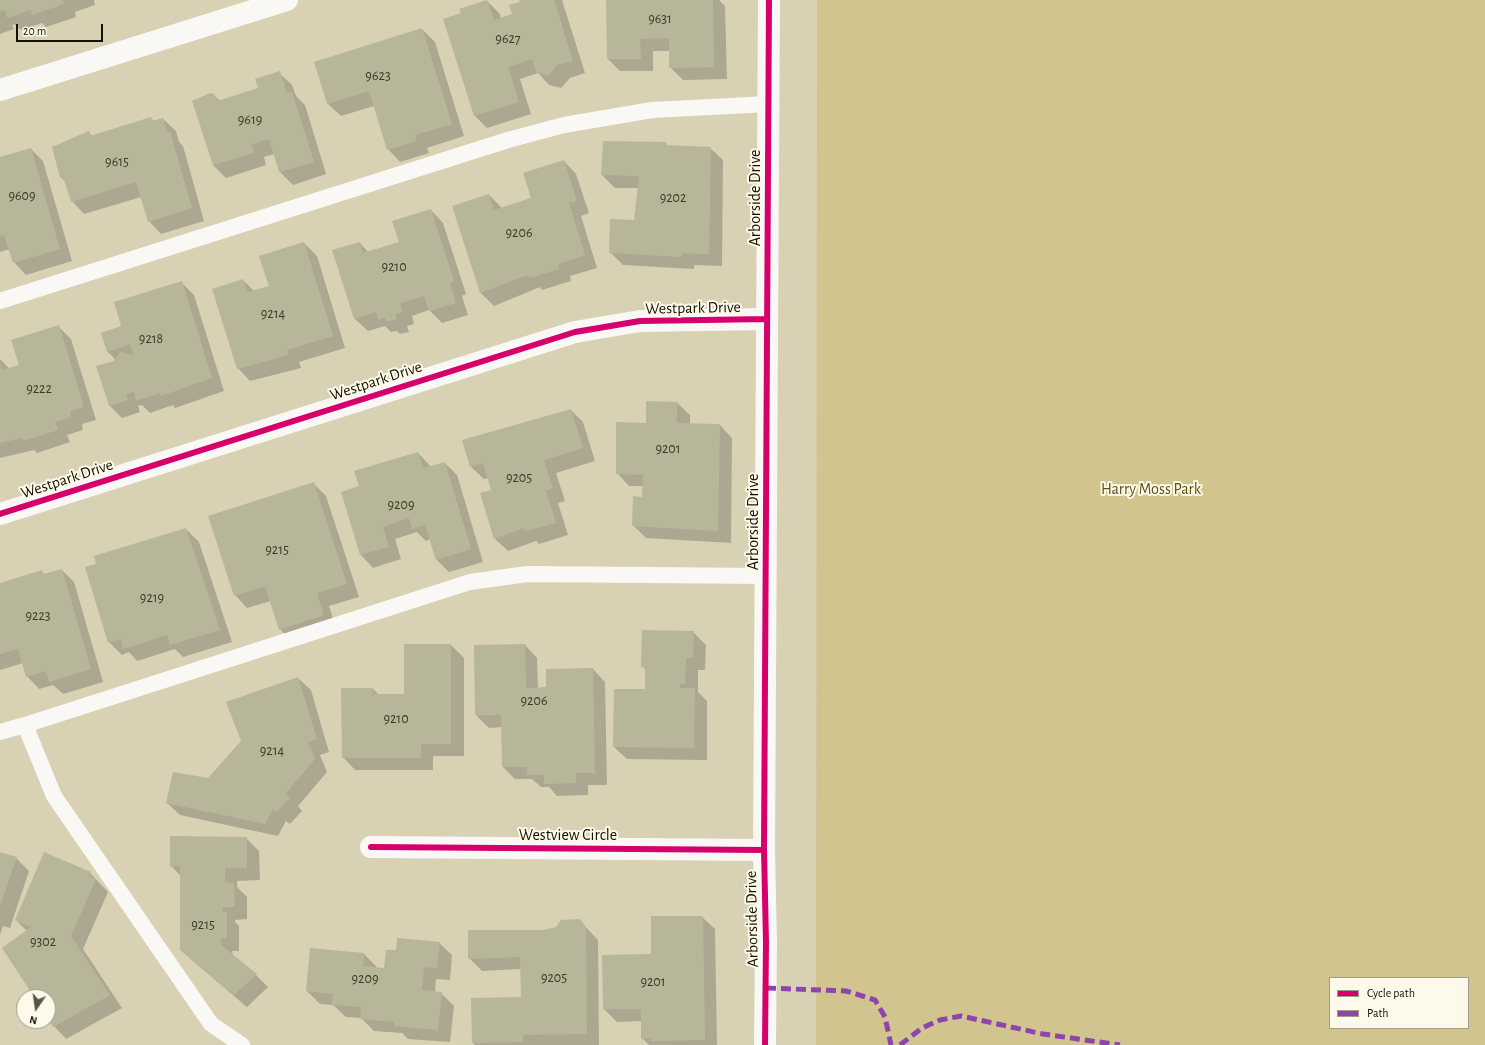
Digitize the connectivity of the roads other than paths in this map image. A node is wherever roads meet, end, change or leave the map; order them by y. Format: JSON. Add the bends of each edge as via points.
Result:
{"nodes":[{"id":1,"x":287,"y":0,"type":"edge"},
{"id":2,"x":769,"y":0,"type":"edge"},
{"id":3,"x":0,"y":90,"type":"edge"},
{"id":4,"x":768,"y":104,"type":"junction"},
{"id":5,"x":0,"y":300,"type":"edge"},
{"id":6,"x":767,"y":319,"type":"junction"},
{"id":7,"x":0,"y":514,"type":"edge"},
{"id":8,"x":766,"y":576,"type":"junction"},
{"id":9,"x":25,"y":724,"type":"junction"},
{"id":10,"x":0,"y":732,"type":"edge"},
{"id":11,"x":371,"y":847,"type":"dead end"},
{"id":12,"x":764,"y":850,"type":"junction"},
{"id":13,"x":242,"y":1045,"type":"edge"},
{"id":14,"x":765,"y":1045,"type":"edge"}],
"edges":[{"from":1,"to":3,"type":"street"},
{"from":2,"to":4,"type":"street","name":"Arborside Drive"},
{"from":4,"to":5,"type":"lane","via":[[652,110],[564,125],[508,140]]},
{"from":4,"to":6,"type":"street","name":"Arborside Drive"},
{"from":6,"to":7,"type":"street","name":"Westpark Drive","via":[[640,322],[575,332]]},
{"from":6,"to":8,"type":"street","name":"Arborside Drive"},
{"from":8,"to":9,"type":"lane","via":[[527,574],[470,582]]},
{"from":8,"to":12,"type":"street","name":"Arborside Drive"},
{"from":9,"to":10,"type":"lane"},
{"from":9,"to":13,"type":"lane","via":[[54,796],[211,1024]]},
{"from":11,"to":12,"type":"street","name":"Westview Circle"},
{"from":12,"to":14,"type":"street","name":"Arborside Drive"}]}
